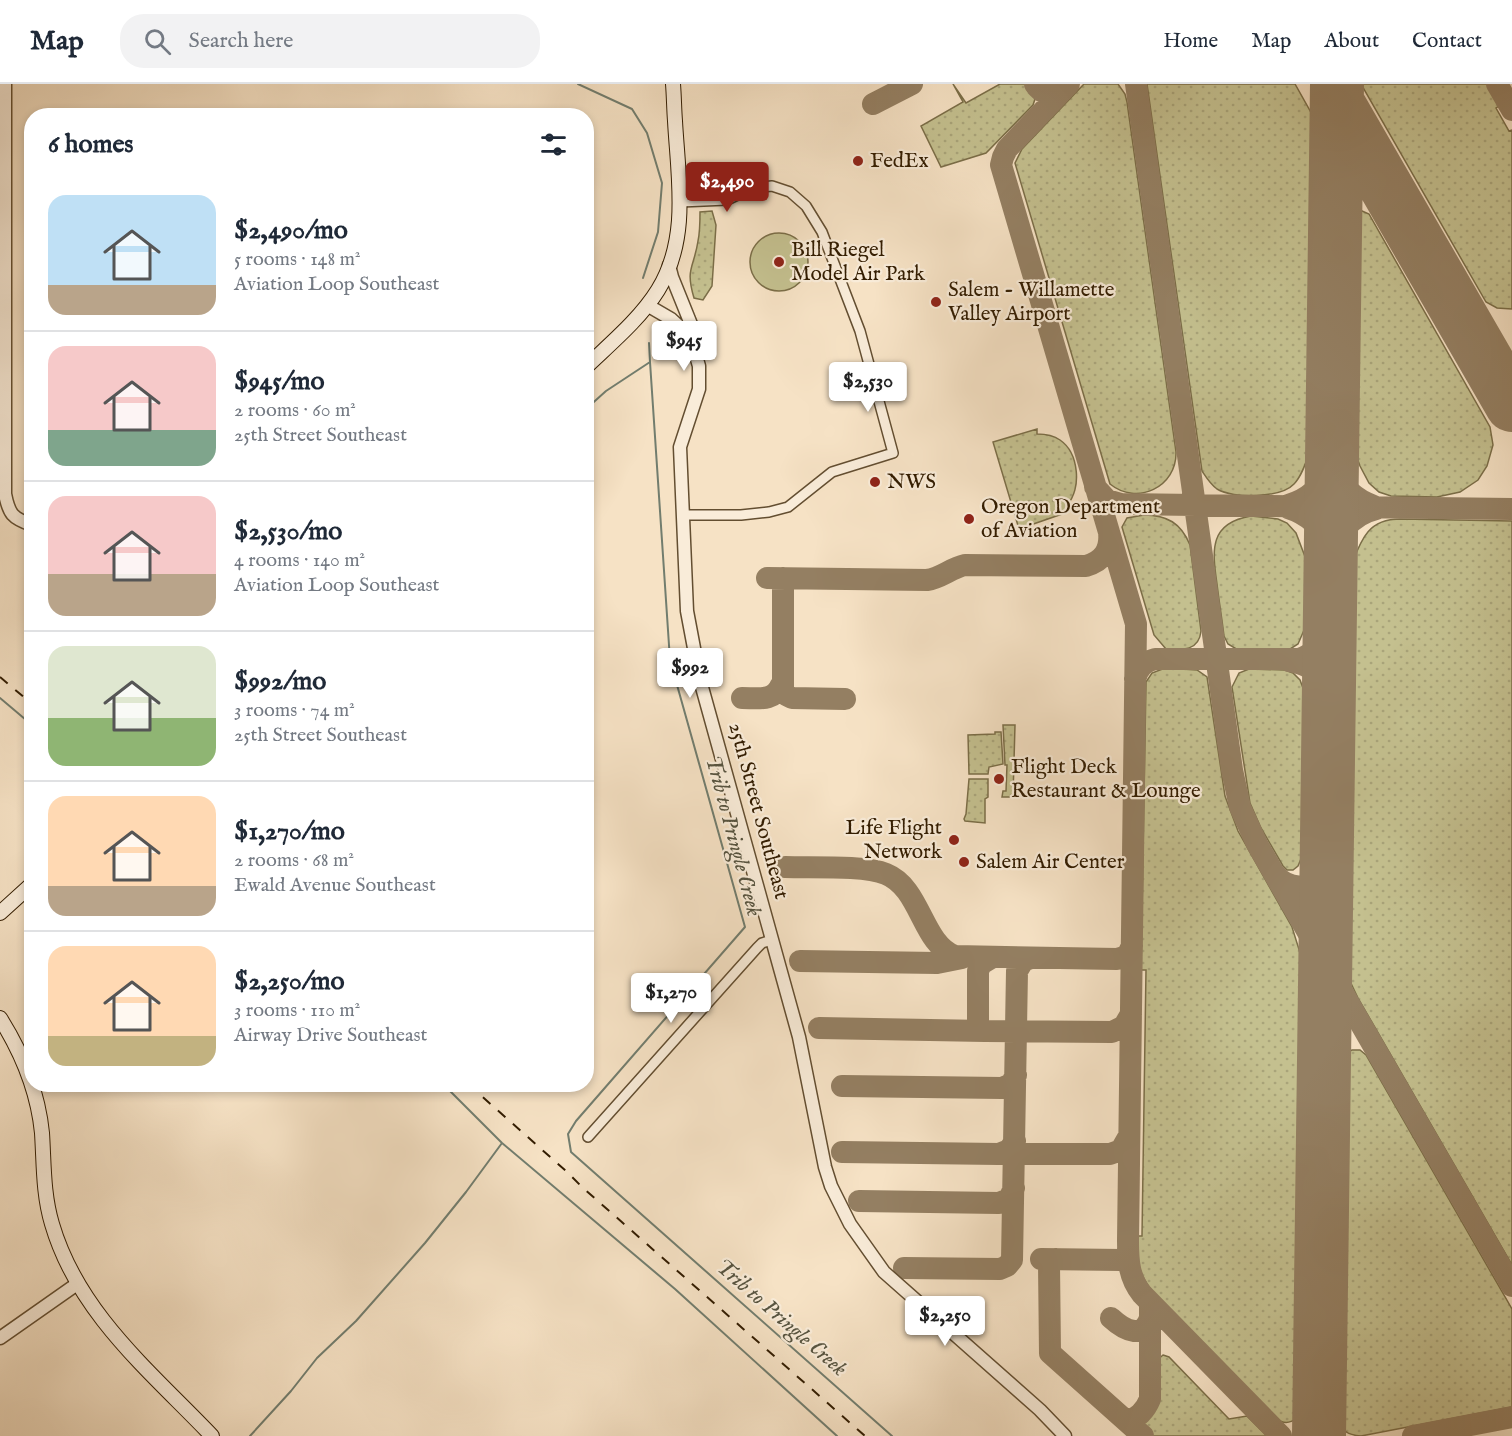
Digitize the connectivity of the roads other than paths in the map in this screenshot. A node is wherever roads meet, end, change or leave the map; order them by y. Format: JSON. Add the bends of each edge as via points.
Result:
{"nodes":[{"id":1,"x":5,"y":84,"type":"edge"},
{"id":2,"x":673,"y":84,"type":"edge"},
{"id":3,"x":680,"y":202,"type":"junction"},
{"id":4,"x":667,"y":271,"type":"junction"},
{"id":5,"x":647,"y":305,"type":"junction"},
{"id":6,"x":2,"y":310,"type":"edge"},
{"id":7,"x":594,"y":359,"type":"edge"},
{"id":8,"x":699,"y":366,"type":"junction"},
{"id":9,"x":682,"y":515,"type":"junction"},
{"id":10,"x":24,"y":522,"type":"edge"},
{"id":11,"x":24,"y":891,"type":"edge"},
{"id":12,"x":0,"y":913,"type":"edge"},
{"id":13,"x":772,"y":940,"type":"junction"},
{"id":14,"x":0,"y":1018,"type":"edge"},
{"id":15,"x":24,"y":1066,"type":"edge"},
{"id":16,"x":33,"y":1092,"type":"edge"},
{"id":17,"x":588,"y":1137,"type":"dead end"},
{"id":18,"x":76,"y":1284,"type":"junction"},
{"id":19,"x":0,"y":1338,"type":"edge"},
{"id":20,"x":212,"y":1436,"type":"edge"},
{"id":21,"x":1065,"y":1436,"type":"edge"}],
"edges":[{"from":1,"to":6,"type":"street"},
{"from":2,"to":3,"type":"main road"},
{"from":3,"to":4,"type":"main road","via":[[678,234]]},
{"from":3,"to":9,"type":"street","via":[[720,201],[752,188],[772,186],[790,192],[806,206],[822,232],[860,332],[893,453],[832,472],[788,507],[741,515]]},
{"from":4,"to":5,"type":"main road"},
{"from":4,"to":8,"type":"street","via":[[700,348]]},
{"from":5,"to":7,"type":"main road"},
{"from":5,"to":8,"type":"street","name":"25th Street Southeast","via":[[684,331]]},
{"from":6,"to":10,"type":"street","via":[[5,494],[14,518]]},
{"from":8,"to":9,"type":"street","name":"25th Street Southeast","via":[[699,389],[680,447]]},
{"from":9,"to":13,"type":"street","name":"25th Street Southeast","via":[[685,591],[700,680]]},
{"from":11,"to":12,"type":"main road"},
{"from":13,"to":17,"type":"street","via":[[757,948]]},
{"from":13,"to":21,"type":"street","name":"25th Street Southeast","via":[[804,1055],[825,1167],[856,1234],[896,1283]]},
{"from":14,"to":15,"type":"main road"},
{"from":16,"to":18,"type":"main road","via":[[42,1131],[48,1206]]},
{"from":18,"to":19,"type":"street"},
{"from":18,"to":20,"type":"main road","via":[[115,1336]]}]}
